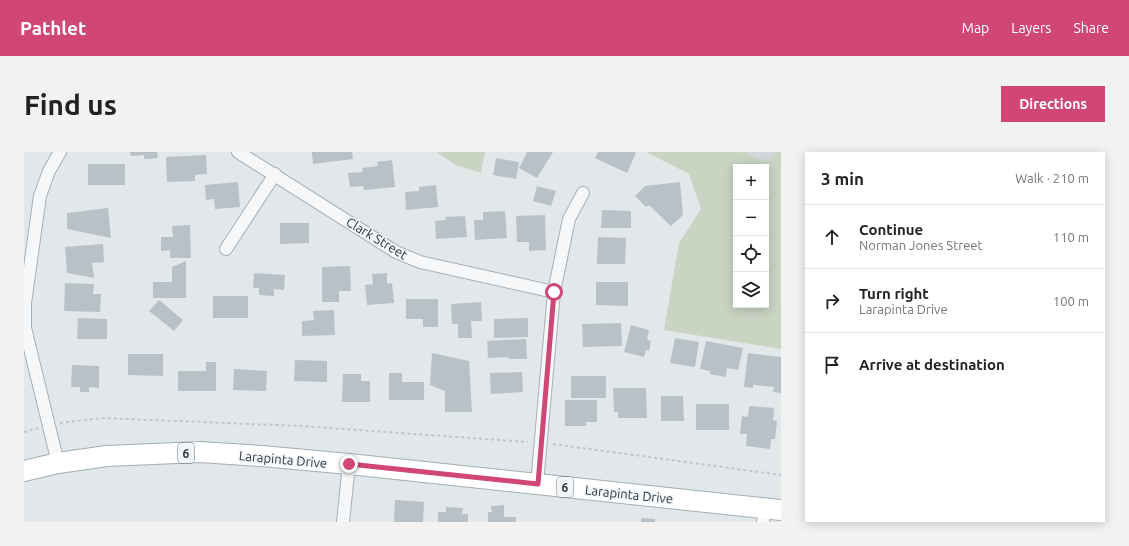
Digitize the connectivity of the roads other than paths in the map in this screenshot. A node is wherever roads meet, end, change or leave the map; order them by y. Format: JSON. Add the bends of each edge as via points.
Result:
{"nodes":[{"id":1,"x":60,"y":152,"type":"edge"},
{"id":2,"x":238,"y":152,"type":"edge"},
{"id":3,"x":275,"y":174,"type":"junction"},
{"id":4,"x":583,"y":193,"type":"dead end"},
{"id":5,"x":226,"y":249,"type":"dead end"},
{"id":6,"x":554,"y":292,"type":"junction"},
{"id":7,"x":58,"y":463,"type":"junction"},
{"id":8,"x":349,"y":464,"type":"junction"},
{"id":9,"x":24,"y":472,"type":"edge"},
{"id":10,"x":538,"y":484,"type":"junction"},
{"id":11,"x":769,"y":513,"type":"edge"},
{"id":12,"x":343,"y":522,"type":"edge"}],
"edges":[{"from":1,"to":7,"type":"street","via":[[49,171],[40,196],[25,303],[25,328]]},
{"from":2,"to":3,"type":"street","name":"Clark Street"},
{"from":3,"to":5,"type":"street"},
{"from":3,"to":6,"type":"street","name":"Clark Street","via":[[396,252],[420,262]]},
{"from":4,"to":6,"type":"street","via":[[569,219]]},
{"from":6,"to":10,"type":"street"},
{"from":7,"to":8,"type":"main road","name":"Larapinta Drive","number":"6","via":[[107,456],[200,452]]},
{"from":7,"to":9,"type":"main road","name":"Larapinta Drive","number":"6"},
{"from":8,"to":10,"type":"main road","name":"Larapinta Drive","number":"6"},
{"from":8,"to":12,"type":"street"},
{"from":10,"to":11,"type":"main road","name":"Larapinta Drive","number":"6"}]}
